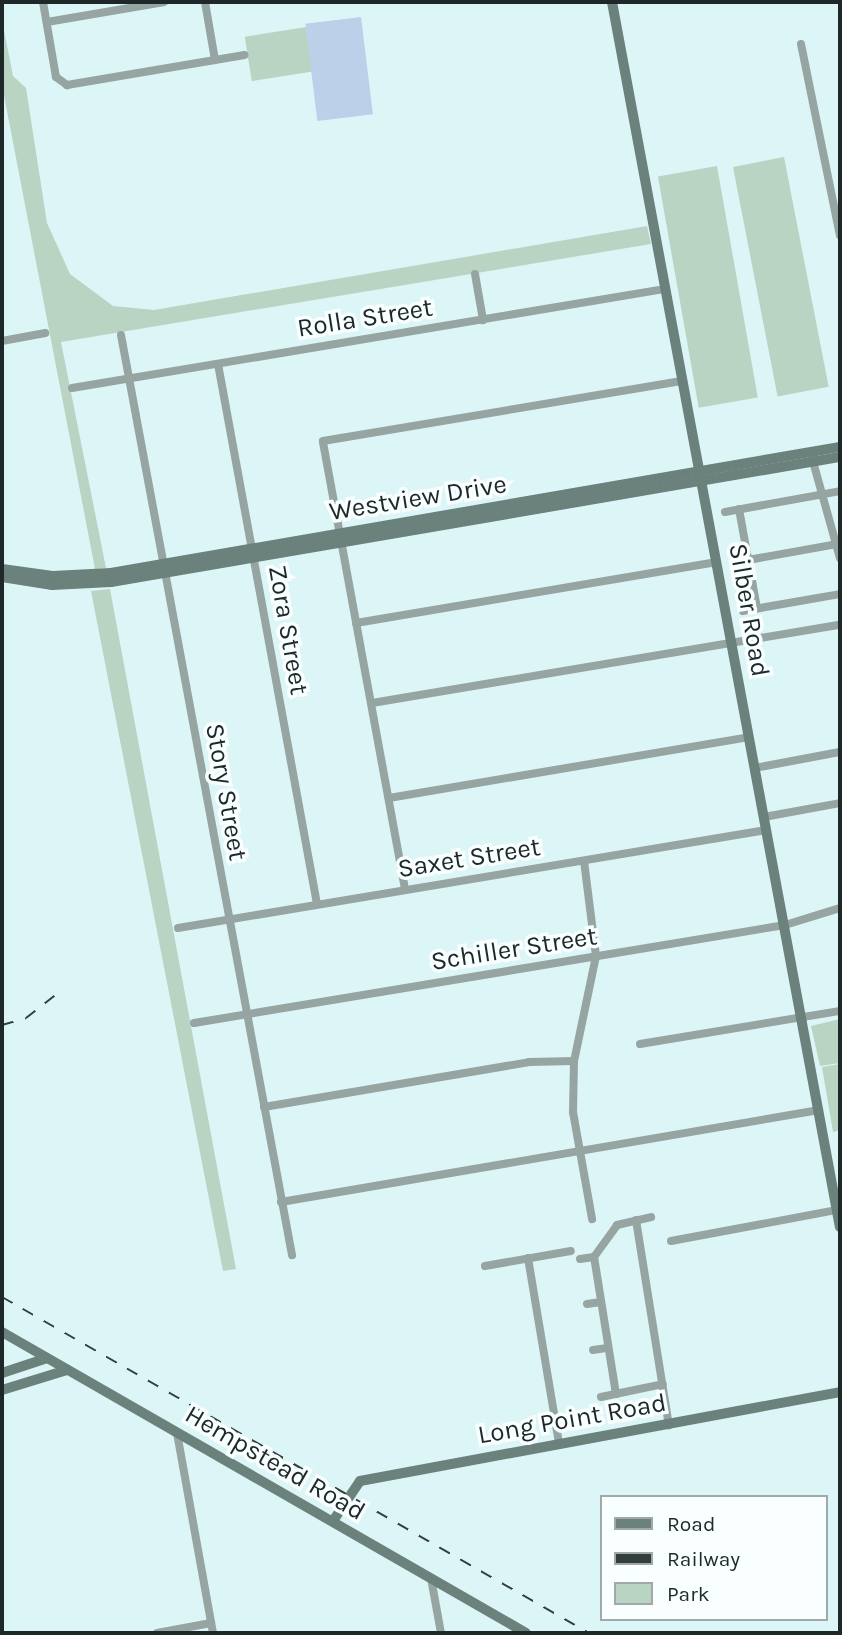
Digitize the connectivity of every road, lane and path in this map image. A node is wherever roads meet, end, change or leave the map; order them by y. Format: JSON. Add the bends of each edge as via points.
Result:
{"nodes":[{"id":1,"x":43,"y":2,"type":"edge"},
{"id":2,"x":164,"y":2,"type":"edge"},
{"id":3,"x":205,"y":2,"type":"edge"},
{"id":4,"x":612,"y":2,"type":"edge"},
{"id":5,"x":47,"y":22,"type":"junction"},
{"id":6,"x":801,"y":44,"type":"dead end"},
{"id":7,"x":244,"y":55,"type":"dead end"},
{"id":8,"x":215,"y":60,"type":"junction"},
{"id":9,"x":840,"y":173,"type":"edge"},
{"id":10,"x":830,"y":175,"type":"junction"},
{"id":11,"x":840,"y":235,"type":"edge"},
{"id":12,"x":475,"y":274,"type":"dead end"},
{"id":13,"x":664,"y":289,"type":"junction"},
{"id":14,"x":483,"y":320,"type":"junction"},
{"id":15,"x":44,"y":333,"type":"dead end"},
{"id":16,"x":121,"y":335,"type":"dead end"},
{"id":17,"x":2,"y":341,"type":"edge"},
{"id":18,"x":218,"y":364,"type":"junction"},
{"id":19,"x":129,"y":379,"type":"junction"},
{"id":20,"x":682,"y":381,"type":"junction"},
{"id":21,"x":72,"y":388,"type":"dead end"},
{"id":22,"x":840,"y":447,"type":"edge"},
{"id":23,"x":840,"y":457,"type":"edge"},
{"id":24,"x":812,"y":458,"type":"junction"},
{"id":25,"x":703,"y":478,"type":"junction"},
{"id":26,"x":840,"y":491,"type":"edge"},
{"id":27,"x":819,"y":495,"type":"junction"},
{"id":28,"x":739,"y":509,"type":"junction"},
{"id":29,"x":724,"y":512,"type":"dead end"},
{"id":30,"x":340,"y":539,"type":"junction"},
{"id":31,"x":837,"y":544,"type":"junction"},
{"id":32,"x":253,"y":553,"type":"junction"},
{"id":33,"x":840,"y":558,"type":"edge"},
{"id":34,"x":748,"y":560,"type":"junction"},
{"id":35,"x":718,"y":562,"type":"junction"},
{"id":36,"x":2,"y":569,"type":"edge"},
{"id":37,"x":164,"y":569,"type":"junction"},
{"id":38,"x":2,"y":578,"type":"edge"},
{"id":39,"x":840,"y":594,"type":"edge"},
{"id":40,"x":757,"y":608,"type":"junction"},
{"id":41,"x":743,"y":611,"type":"dead end"},
{"id":42,"x":356,"y":623,"type":"junction"},
{"id":43,"x":840,"y":625,"type":"edge"},
{"id":44,"x":732,"y":644,"type":"junction"},
{"id":45,"x":372,"y":703,"type":"junction"},
{"id":46,"x":749,"y":737,"type":"junction"},
{"id":47,"x":840,"y":752,"type":"edge"},
{"id":48,"x":755,"y":768,"type":"junction"},
{"id":49,"x":389,"y":798,"type":"junction"},
{"id":50,"x":840,"y":803,"type":"edge"},
{"id":51,"x":764,"y":817,"type":"junction"},
{"id":52,"x":766,"y":830,"type":"junction"},
{"id":53,"x":584,"y":861,"type":"junction"},
{"id":54,"x":405,"y":889,"type":"junction"},
{"id":55,"x":317,"y":904,"type":"junction"},
{"id":56,"x":840,"y":908,"type":"edge"},
{"id":57,"x":228,"y":920,"type":"junction"},
{"id":58,"x":785,"y":925,"type":"junction"},
{"id":59,"x":177,"y":928,"type":"dead end"},
{"id":60,"x":596,"y":956,"type":"junction"},
{"id":61,"x":840,"y":1011,"type":"edge"},
{"id":62,"x":248,"y":1014,"type":"junction"},
{"id":63,"x":802,"y":1018,"type":"junction"},
{"id":64,"x":194,"y":1023,"type":"dead end"},
{"id":65,"x":640,"y":1044,"type":"dead end"},
{"id":66,"x":574,"y":1062,"type":"junction"},
{"id":67,"x":264,"y":1107,"type":"junction"},
{"id":68,"x":819,"y":1110,"type":"junction"},
{"id":69,"x":580,"y":1151,"type":"junction"},
{"id":70,"x":281,"y":1202,"type":"junction"},
{"id":71,"x":837,"y":1210,"type":"junction"},
{"id":72,"x":651,"y":1217,"type":"dead end"},
{"id":73,"x":592,"y":1219,"type":"dead end"},
{"id":74,"x":636,"y":1220,"type":"junction"},
{"id":75,"x":840,"y":1227,"type":"edge"},
{"id":76,"x":671,"y":1241,"type":"dead end"},
{"id":77,"x":571,"y":1251,"type":"dead end"},
{"id":78,"x":292,"y":1255,"type":"dead end"},
{"id":79,"x":594,"y":1257,"type":"junction"},
{"id":80,"x":528,"y":1258,"type":"junction"},
{"id":81,"x":580,"y":1259,"type":"dead end"},
{"id":82,"x":485,"y":1266,"type":"dead end"},
{"id":83,"x":601,"y":1302,"type":"junction"},
{"id":84,"x":587,"y":1304,"type":"dead end"},
{"id":85,"x":2,"y":1332,"type":"edge"},
{"id":86,"x":608,"y":1348,"type":"junction"},
{"id":87,"x":593,"y":1350,"type":"dead end"},
{"id":88,"x":47,"y":1358,"type":"junction"},
{"id":89,"x":67,"y":1370,"type":"junction"},
{"id":90,"x":2,"y":1373,"type":"edge"},
{"id":91,"x":663,"y":1384,"type":"junction"},
{"id":92,"x":2,"y":1390,"type":"edge"},
{"id":93,"x":840,"y":1392,"type":"edge"},
{"id":94,"x":616,"y":1394,"type":"junction"},
{"id":95,"x":601,"y":1397,"type":"dead end"},
{"id":96,"x":670,"y":1424,"type":"junction"},
{"id":97,"x":177,"y":1433,"type":"junction"},
{"id":98,"x":559,"y":1444,"type":"junction"},
{"id":99,"x":332,"y":1521,"type":"junction"},
{"id":100,"x":430,"y":1578,"type":"junction"},
{"id":101,"x":211,"y":1622,"type":"junction"},
{"id":102,"x":157,"y":1633,"type":"edge"},
{"id":103,"x":213,"y":1633,"type":"edge"},
{"id":104,"x":441,"y":1633,"type":"edge"},
{"id":105,"x":526,"y":1633,"type":"edge"}],
"edges":[{"from":1,"to":5,"type":"street"},
{"from":2,"to":5,"type":"street"},
{"from":3,"to":8,"type":"street"},
{"from":4,"to":13,"type":"main road","name":"Silber Road"},
{"from":5,"to":8,"type":"street","via":[[62,83]]},
{"from":6,"to":10,"type":"street"},
{"from":7,"to":8,"type":"street"},
{"from":9,"to":10,"type":"street"},
{"from":10,"to":11,"type":"street"},
{"from":12,"to":14,"type":"street"},
{"from":13,"to":14,"type":"street","name":"Rolla Street"},
{"from":13,"to":20,"type":"main road","name":"Silber Road"},
{"from":14,"to":18,"type":"street","name":"Rolla Street"},
{"from":15,"to":17,"type":"street"},
{"from":16,"to":19,"type":"street","name":"Story Street"},
{"from":18,"to":19,"type":"street","name":"Rolla Street"},
{"from":18,"to":32,"type":"street","name":"Zora Street"},
{"from":19,"to":21,"type":"street","name":"Rolla Street"},
{"from":19,"to":37,"type":"street","name":"Story Street"},
{"from":20,"to":25,"type":"main road","name":"Silber Road"},
{"from":20,"to":30,"type":"street","via":[[323,442]]},
{"from":22,"to":24,"type":"main road","name":"Westview Drive"},
{"from":23,"to":24,"type":"main road","name":"Westview Drive"},
{"from":24,"to":25,"type":"main road","name":"Westview Drive"},
{"from":24,"to":27,"type":"street"},
{"from":25,"to":30,"type":"main road","name":"Westview Drive"},
{"from":25,"to":35,"type":"main road","name":"Silber Road"},
{"from":26,"to":27,"type":"street"},
{"from":27,"to":28,"type":"street"},
{"from":27,"to":31,"type":"street"},
{"from":28,"to":29,"type":"street"},
{"from":28,"to":34,"type":"street"},
{"from":30,"to":32,"type":"main road","name":"Westview Drive"},
{"from":30,"to":42,"type":"street"},
{"from":31,"to":33,"type":"street"},
{"from":31,"to":34,"type":"street"},
{"from":32,"to":37,"type":"main road","name":"Westview Drive"},
{"from":32,"to":55,"type":"street","name":"Zora Street"},
{"from":34,"to":40,"type":"street"},
{"from":35,"to":42,"type":"street"},
{"from":35,"to":44,"type":"main road","name":"Silber Road"},
{"from":36,"to":37,"type":"main road","name":"Westview Drive","via":[[63,576]]},
{"from":37,"to":38,"type":"main road","name":"Westview Drive","via":[[64,585]]},
{"from":37,"to":57,"type":"street","name":"Story Street"},
{"from":39,"to":40,"type":"street"},
{"from":40,"to":41,"type":"street"},
{"from":42,"to":45,"type":"street"},
{"from":43,"to":44,"type":"street"},
{"from":44,"to":45,"type":"street"},
{"from":44,"to":46,"type":"main road","name":"Silber Road"},
{"from":45,"to":49,"type":"street"},
{"from":46,"to":48,"type":"main road","name":"Silber Road"},
{"from":46,"to":49,"type":"street"},
{"from":47,"to":48,"type":"street"},
{"from":48,"to":51,"type":"main road","name":"Silber Road"},
{"from":49,"to":54,"type":"street"},
{"from":50,"to":51,"type":"street"},
{"from":51,"to":52,"type":"main road","name":"Silber Road"},
{"from":52,"to":53,"type":"street","name":"Saxet Street"},
{"from":52,"to":58,"type":"main road","name":"Silber Road"},
{"from":53,"to":54,"type":"street","name":"Saxet Street"},
{"from":53,"to":60,"type":"street"},
{"from":54,"to":55,"type":"street","name":"Saxet Street"},
{"from":55,"to":57,"type":"street","name":"Saxet Street"},
{"from":56,"to":58,"type":"street","name":"Schiller Street"},
{"from":57,"to":59,"type":"street","name":"Saxet Street"},
{"from":57,"to":62,"type":"street","name":"Story Street"},
{"from":58,"to":60,"type":"street","name":"Schiller Street"},
{"from":58,"to":63,"type":"main road","name":"Silber Road"},
{"from":60,"to":62,"type":"street","name":"Schiller Street"},
{"from":60,"to":66,"type":"street"},
{"from":61,"to":63,"type":"street"},
{"from":62,"to":64,"type":"street","name":"Schiller Street"},
{"from":62,"to":67,"type":"street","name":"Story Street"},
{"from":63,"to":65,"type":"street"},
{"from":63,"to":68,"type":"main road","name":"Silber Road"},
{"from":66,"to":67,"type":"street","via":[[529,1062]]},
{"from":66,"to":69,"type":"street"},
{"from":67,"to":70,"type":"street","name":"Story Street"},
{"from":68,"to":69,"type":"street"},
{"from":68,"to":71,"type":"main road","name":"Silber Road"},
{"from":69,"to":70,"type":"street"},
{"from":69,"to":73,"type":"street"},
{"from":70,"to":78,"type":"street","name":"Story Street"},
{"from":71,"to":75,"type":"main road","name":"Silber Road"},
{"from":71,"to":76,"type":"street"},
{"from":72,"to":74,"type":"street"},
{"from":74,"to":79,"type":"street","via":[[617,1225]]},
{"from":74,"to":91,"type":"street"},
{"from":77,"to":80,"type":"street"},
{"from":79,"to":81,"type":"street"},
{"from":79,"to":83,"type":"street"},
{"from":80,"to":82,"type":"street"},
{"from":80,"to":98,"type":"street"},
{"from":83,"to":84,"type":"street"},
{"from":83,"to":86,"type":"street"},
{"from":85,"to":88,"type":"main road","name":"Hempstead Road"},
{"from":86,"to":87,"type":"street"},
{"from":86,"to":94,"type":"street"},
{"from":88,"to":89,"type":"main road","name":"Hempstead Road"},
{"from":88,"to":90,"type":"main road"},
{"from":89,"to":92,"type":"main road"},
{"from":89,"to":97,"type":"main road","name":"Hempstead Road"},
{"from":91,"to":94,"type":"street"},
{"from":91,"to":96,"type":"street"},
{"from":93,"to":96,"type":"main road","name":"Long Point Road"},
{"from":94,"to":95,"type":"street"},
{"from":96,"to":98,"type":"main road","name":"Long Point Road"},
{"from":97,"to":99,"type":"main road","name":"Hempstead Road"},
{"from":97,"to":101,"type":"street"},
{"from":98,"to":99,"type":"main road","name":"Long Point Road","via":[[360,1481]]},
{"from":99,"to":100,"type":"main road","name":"Hempstead Road"},
{"from":100,"to":104,"type":"street"},
{"from":100,"to":105,"type":"main road","name":"Hempstead Road"},
{"from":101,"to":102,"type":"street"},
{"from":101,"to":103,"type":"street"}]}
